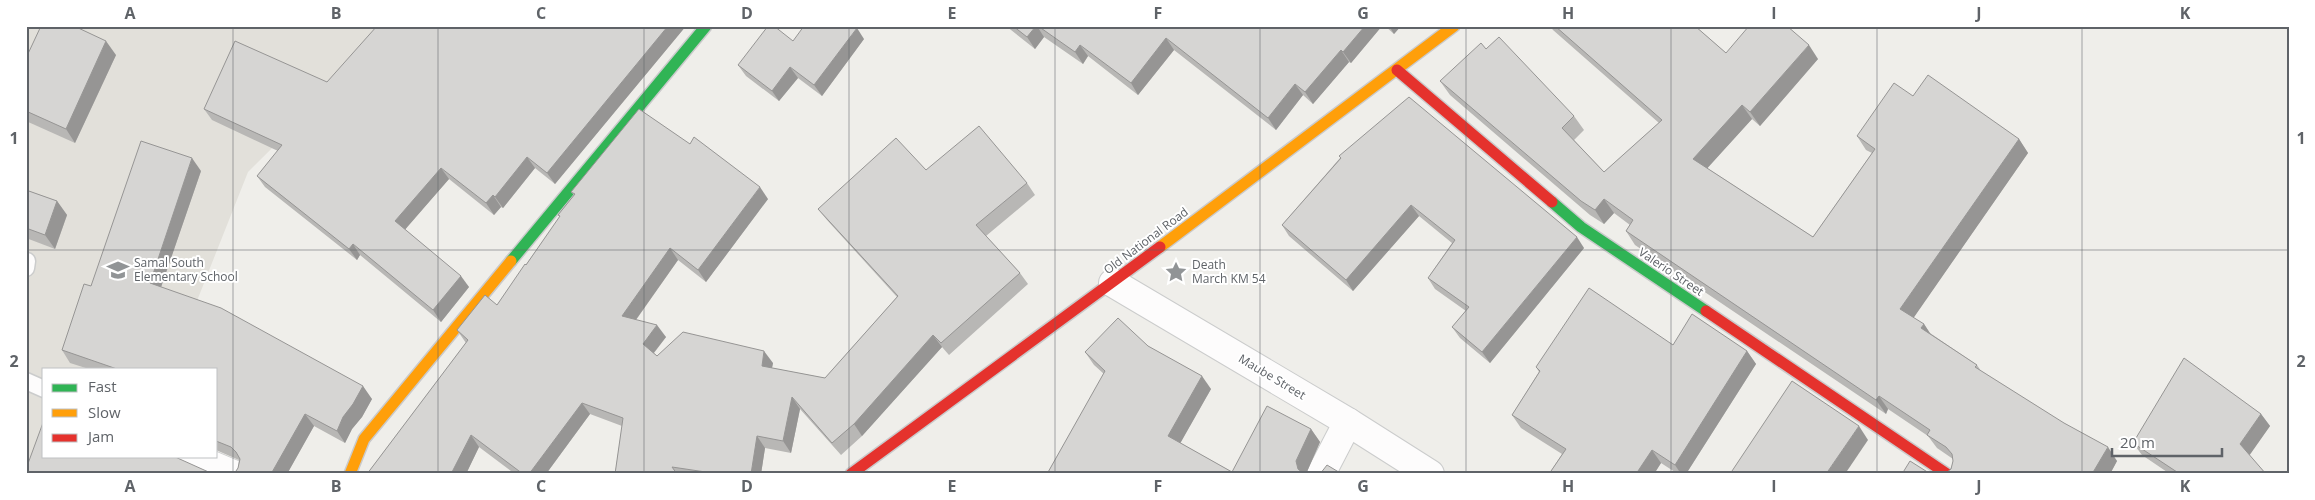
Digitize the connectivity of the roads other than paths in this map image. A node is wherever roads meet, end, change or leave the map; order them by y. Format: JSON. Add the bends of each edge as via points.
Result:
{"nodes":[{"id":1,"x":706,"y":26,"type":"edge"},
{"id":2,"x":1454,"y":26,"type":"edge"},
{"id":3,"x":1397,"y":70,"type":"junction"},
{"id":4,"x":27,"y":261,"type":"edge"},
{"id":5,"x":26,"y":268,"type":"edge"},
{"id":6,"x":1113,"y":283,"type":"junction"},
{"id":7,"x":26,"y":381,"type":"edge"},
{"id":8,"x":42,"y":388,"type":"edge"},
{"id":9,"x":1348,"y":422,"type":"junction"},
{"id":10,"x":195,"y":458,"type":"edge"},
{"id":11,"x":233,"y":474,"type":"edge"},
{"id":12,"x":350,"y":474,"type":"edge"},
{"id":13,"x":851,"y":474,"type":"edge"},
{"id":14,"x":1321,"y":474,"type":"edge"},
{"id":15,"x":1430,"y":474,"type":"edge"},
{"id":16,"x":1947,"y":474,"type":"edge"}],
"edges":[{"from":1,"to":12,"type":"street","via":[[364,440]]},
{"from":2,"to":3,"type":"street","name":"Old National Road"},
{"from":3,"to":6,"type":"street","name":"Old National Road"},
{"from":3,"to":16,"type":"street","name":"Valerio Street","via":[[1581,227]]},
{"from":4,"to":5,"type":"lane"},
{"from":6,"to":9,"type":"street","name":"Maube Street"},
{"from":6,"to":13,"type":"street","name":"Old National Road"},
{"from":7,"to":8,"type":"lane"},
{"from":9,"to":14,"type":"street"},
{"from":9,"to":15,"type":"street","name":"Maube Street"},
{"from":10,"to":11,"type":"street"}]}
